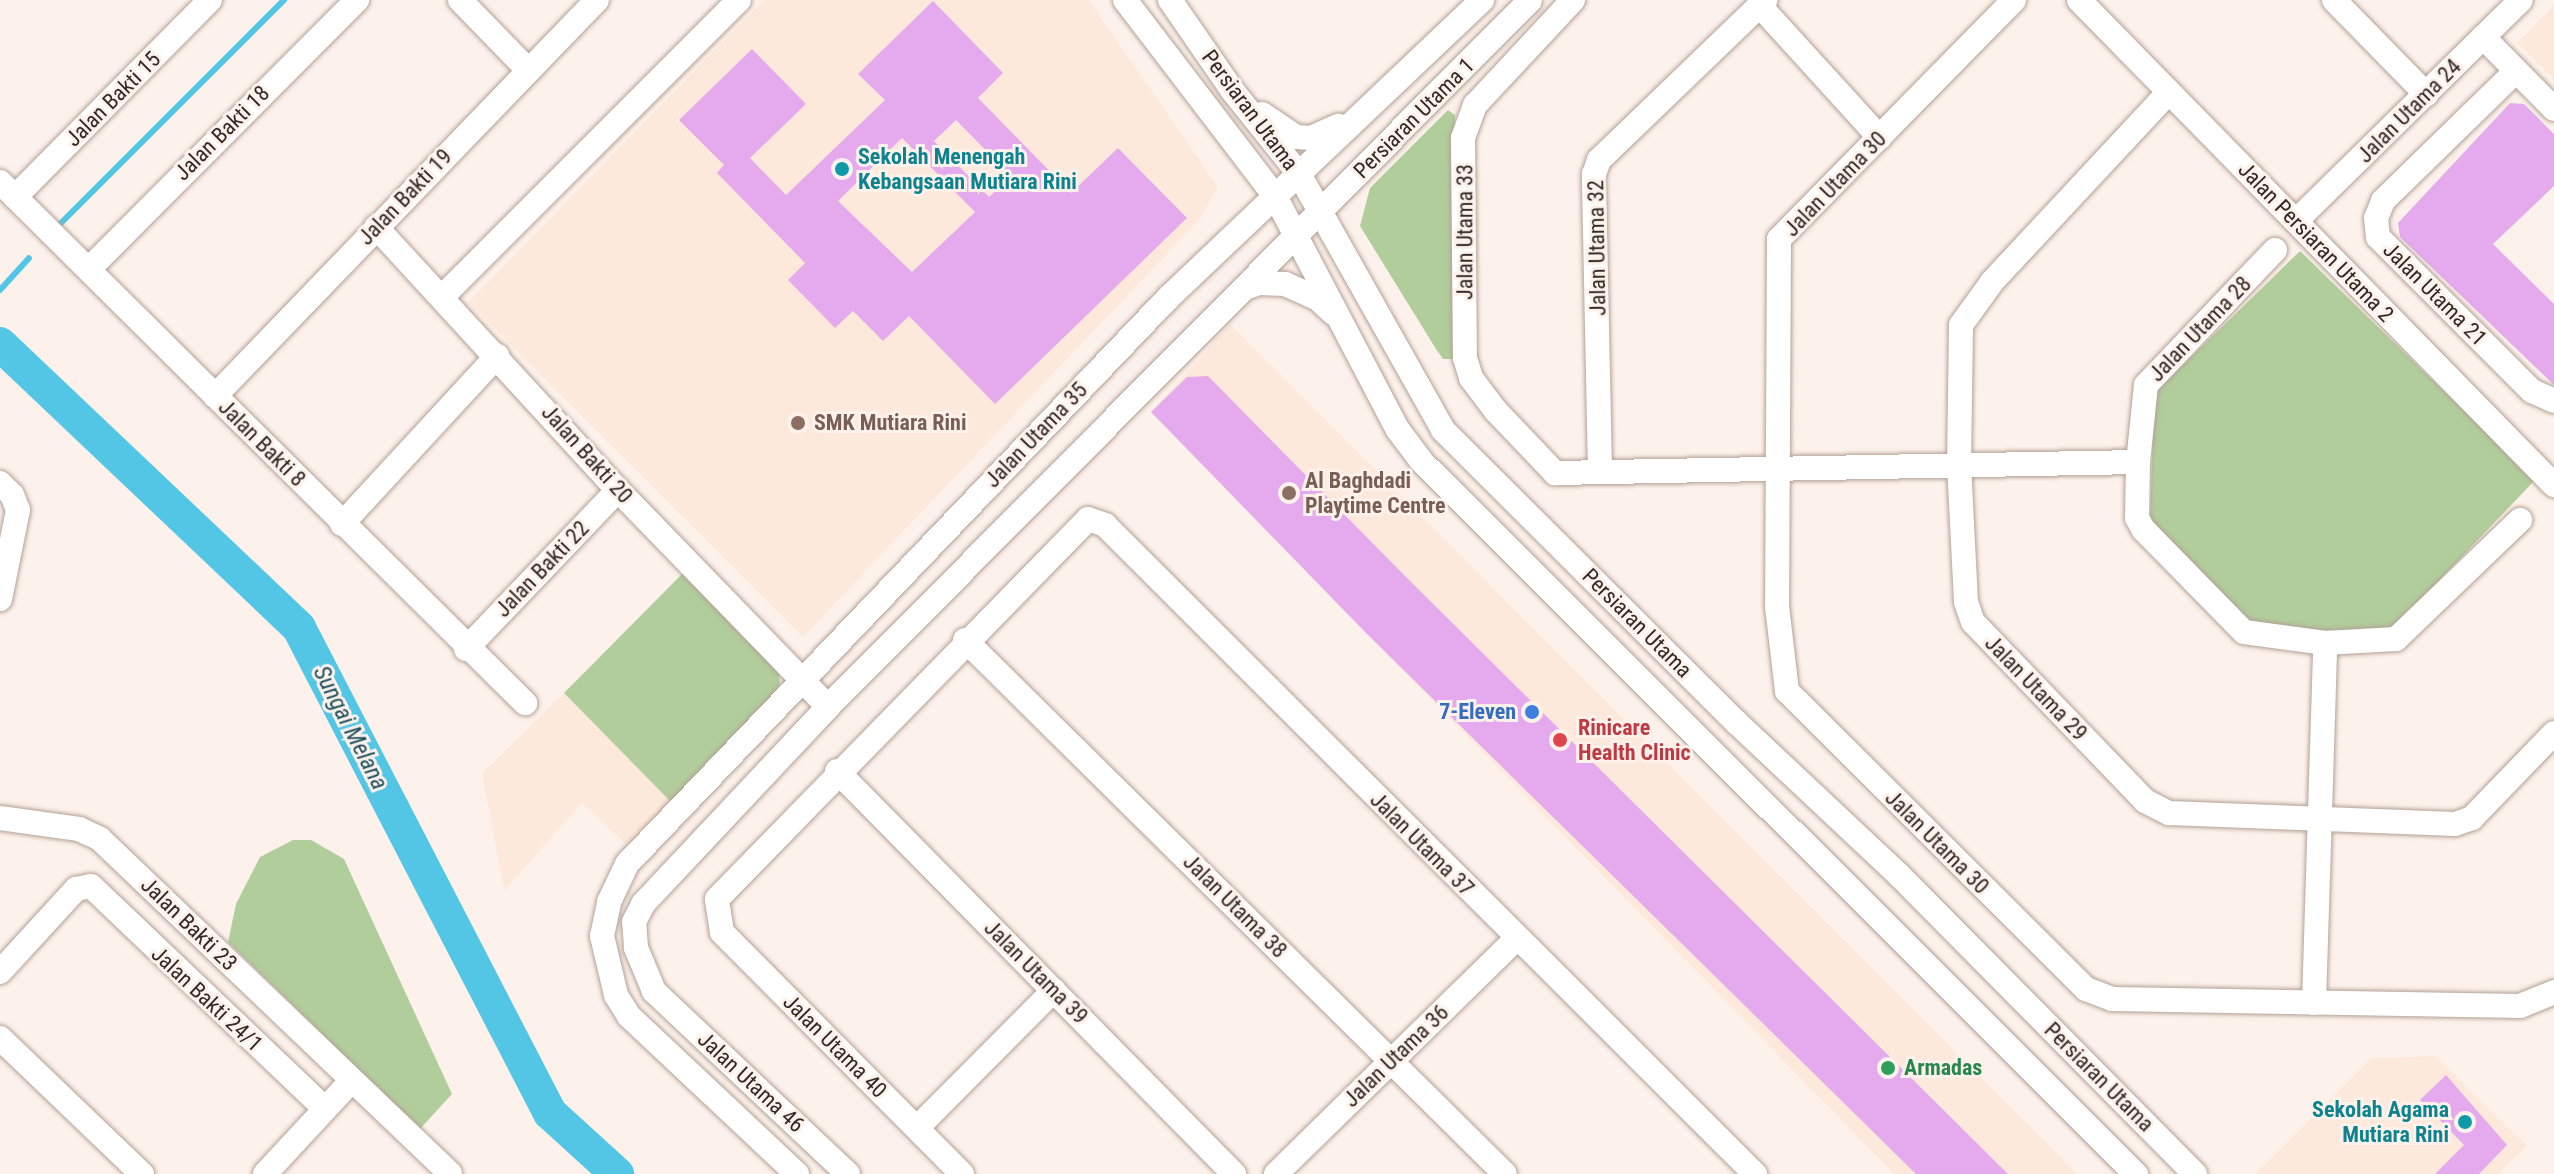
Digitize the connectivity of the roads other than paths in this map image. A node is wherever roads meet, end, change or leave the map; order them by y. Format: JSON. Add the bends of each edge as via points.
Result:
{"nodes":[{"id":1,"x":210,"y":0,"type":"edge"},
{"id":2,"x":357,"y":0,"type":"edge"},
{"id":3,"x":460,"y":0,"type":"edge"},
{"id":4,"x":597,"y":0,"type":"edge"},
{"id":5,"x":739,"y":0,"type":"edge"},
{"id":6,"x":1125,"y":0,"type":"edge"},
{"id":7,"x":1170,"y":0,"type":"edge"},
{"id":8,"x":1482,"y":0,"type":"edge"},
{"id":9,"x":1530,"y":0,"type":"edge"},
{"id":10,"x":1573,"y":0,"type":"edge"},
{"id":11,"x":2014,"y":0,"type":"edge"},
{"id":12,"x":2079,"y":0,"type":"edge"},
{"id":13,"x":2334,"y":0,"type":"edge"},
{"id":14,"x":2521,"y":0,"type":"edge"},
{"id":15,"x":1763,"y":3,"type":"edge"},
{"id":16,"x":2483,"y":37,"type":"junction"},
{"id":17,"x":528,"y":70,"type":"junction"},
{"id":18,"x":1407,"y":71,"type":"junction"},
{"id":19,"x":2516,"y":71,"type":"junction"},
{"id":20,"x":1232,"y":90,"type":"junction"},
{"id":21,"x":2169,"y":92,"type":"junction"},
{"id":22,"x":2426,"y":94,"type":"junction"},
{"id":23,"x":2554,"y":109,"type":"edge"},
{"id":24,"x":1880,"y":138,"type":"junction"},
{"id":25,"x":1299,"y":174,"type":"junction"},
{"id":26,"x":8,"y":189,"type":"edge"},
{"id":27,"x":1275,"y":196,"type":"junction"},
{"id":28,"x":1322,"y":211,"type":"junction"},
{"id":29,"x":2296,"y":221,"type":"junction"},
{"id":30,"x":376,"y":227,"type":"junction"},
{"id":31,"x":1298,"y":235,"type":"junction"},
{"id":32,"x":2275,"y":250,"type":"dead end"},
{"id":33,"x":89,"y":269,"type":"junction"},
{"id":34,"x":1245,"y":288,"type":"junction"},
{"id":35,"x":442,"y":297,"type":"junction"},
{"id":36,"x":1341,"y":320,"type":"junction"},
{"id":37,"x":497,"y":356,"type":"junction"},
{"id":38,"x":215,"y":396,"type":"junction"},
{"id":39,"x":2554,"y":401,"type":"edge"},
{"id":40,"x":2138,"y":462,"type":"junction"},
{"id":41,"x":1959,"y":464,"type":"junction"},
{"id":42,"x":1778,"y":466,"type":"junction"},
{"id":43,"x":1600,"y":471,"type":"junction"},
{"id":44,"x":2552,"y":478,"type":"edge"},
{"id":45,"x":6,"y":489,"type":"edge"},
{"id":46,"x":618,"y":490,"type":"junction"},
{"id":47,"x":2520,"y":520,"type":"dead end"},
{"id":48,"x":342,"y":524,"type":"junction"},
{"id":49,"x":0,"y":599,"type":"edge"},
{"id":50,"x":965,"y":640,"type":"junction"},
{"id":51,"x":2325,"y":643,"type":"junction"},
{"id":52,"x":466,"y":649,"type":"junction"},
{"id":53,"x":801,"y":678,"type":"junction"},
{"id":54,"x":525,"y":703,"type":"dead end"},
{"id":55,"x":828,"y":707,"type":"junction"},
{"id":56,"x":2554,"y":733,"type":"edge"},
{"id":57,"x":837,"y":771,"type":"junction"},
{"id":58,"x":0,"y":818,"type":"edge"},
{"id":59,"x":2319,"y":820,"type":"junction"},
{"id":60,"x":1517,"y":938,"type":"junction"},
{"id":61,"x":0,"y":972,"type":"edge"},
{"id":62,"x":1054,"y":990,"type":"junction"},
{"id":63,"x":654,"y":991,"type":"joint"},
{"id":64,"x":2554,"y":992,"type":"edge"},
{"id":65,"x":2314,"y":1003,"type":"junction"},
{"id":66,"x":629,"y":1016,"type":"joint"},
{"id":67,"x":0,"y":1038,"type":"edge"},
{"id":68,"x":1391,"y":1061,"type":"junction"},
{"id":69,"x":351,"y":1081,"type":"junction"},
{"id":70,"x":325,"y":1109,"type":"junction"},
{"id":71,"x":917,"y":1128,"type":"junction"},
{"id":72,"x":2108,"y":1147,"type":"junction"},
{"id":73,"x":142,"y":1174,"type":"edge"},
{"id":74,"x":265,"y":1174,"type":"edge"},
{"id":75,"x":450,"y":1174,"type":"edge"},
{"id":76,"x":797,"y":1174,"type":"edge"},
{"id":77,"x":848,"y":1174,"type":"edge"},
{"id":78,"x":962,"y":1174,"type":"edge"},
{"id":79,"x":1234,"y":1174,"type":"edge"},
{"id":80,"x":1276,"y":1174,"type":"edge"},
{"id":81,"x":1505,"y":1174,"type":"edge"},
{"id":82,"x":1755,"y":1174,"type":"edge"},
{"id":83,"x":2121,"y":1174,"type":"edge"},
{"id":84,"x":2136,"y":1174,"type":"edge"},
{"id":85,"x":2195,"y":1174,"type":"edge"}],
"edges":[{"from":1,"to":26,"type":"street","name":"Jalan Bakti 15"},
{"from":2,"to":33,"type":"street","name":"Jalan Bakti 18"},
{"from":3,"to":17,"type":"street"},
{"from":4,"to":17,"type":"street","name":"Jalan Bakti 19"},
{"from":5,"to":35,"type":"street"},
{"from":6,"to":27,"type":"street","name":"Persiaran Utama"},
{"from":7,"to":20,"type":"street","name":"Persiaran Utama"},
{"from":8,"to":18,"type":"street","name":"Persiaran Utama 1"},
{"from":9,"to":28,"type":"street","name":"Persiaran Utama 1"},
{"from":10,"to":43,"type":"street","name":"Jalan Utama 33","via":[[1475,105],[1463,138],[1465,358],[1471,378],[1496,411],[1555,473]]},
{"from":11,"to":24,"type":"street","name":"Jalan Utama 30"},
{"from":12,"to":21,"type":"street","name":"Jalan Persiaran Utama 2"},
{"from":13,"to":22,"type":"street"},
{"from":14,"to":16,"type":"street","name":"Jalan Utama 24"},
{"from":15,"to":24,"type":"street"},
{"from":15,"to":43,"type":"street","name":"Jalan Utama 32","via":[[1599,160],[1594,174]]},
{"from":16,"to":19,"type":"street"},
{"from":16,"to":22,"type":"street","name":"Jalan Utama 24"},
{"from":17,"to":30,"type":"street","name":"Jalan Bakti 19"},
{"from":18,"to":20,"type":"street","via":[[1328,134],[1311,138],[1284,131]]},
{"from":18,"to":25,"type":"street","name":"Persiaran Utama 1"},
{"from":19,"to":23,"type":"street"},
{"from":19,"to":39,"type":"street","name":"Jalan Utama 21","via":[[2383,201],[2378,237],[2532,391]]},
{"from":20,"to":25,"type":"street","name":"Persiaran Utama"},
{"from":21,"to":29,"type":"street","name":"Jalan Persiaran Utama 2"},
{"from":21,"to":41,"type":"street","name":"Jalan Utama 29","via":[[1992,282],[1961,325]]},
{"from":22,"to":29,"type":"street","name":"Jalan Utama 24"},
{"from":24,"to":42,"type":"street","name":"Jalan Utama 30","via":[[1779,239]]},
{"from":25,"to":27,"type":"street","name":"Persiaran Utama 1"},
{"from":25,"to":28,"type":"street","name":"Persiaran Utama"},
{"from":26,"to":33,"type":"street","name":"Jalan Bakti 8"},
{"from":27,"to":31,"type":"street","name":"Persiaran Utama"},
{"from":27,"to":53,"type":"street","name":"Jalan Utama 35","via":[[1168,298]]},
{"from":28,"to":31,"type":"street","name":"Persiaran Utama 1"},
{"from":28,"to":85,"type":"street","name":"Persiaran Utama","via":[[1419,395],[1443,430],[1736,722],[1899,875]]},
{"from":29,"to":44,"type":"street","name":"Jalan Persiaran Utama 2"},
{"from":30,"to":35,"type":"street","name":"Jalan Bakti 20"},
{"from":30,"to":38,"type":"street","name":"Jalan Bakti 19"},
{"from":31,"to":34,"type":"street","name":"Jalan Utama 35"},
{"from":31,"to":36,"type":"street","name":"Persiaran Utama"},
{"from":32,"to":40,"type":"street","name":"Jalan Utama 28","via":[[2146,385]]},
{"from":33,"to":38,"type":"street","name":"Jalan Bakti 8"},
{"from":34,"to":36,"type":"street","via":[[1285,284],[1317,298]]},
{"from":34,"to":55,"type":"street","name":"Jalan Utama 35"},
{"from":35,"to":37,"type":"street","name":"Jalan Bakti 20"},
{"from":36,"to":72,"type":"street","name":"Persiaran Utama","via":[[1398,430],[1421,461]]},
{"from":37,"to":46,"type":"street","name":"Jalan Bakti 20"},
{"from":37,"to":48,"type":"street"},
{"from":38,"to":48,"type":"street","name":"Jalan Bakti 8"},
{"from":40,"to":41,"type":"street"},
{"from":40,"to":51,"type":"street","name":"Jalan Utama 28","via":[[2137,518],[2143,529],[2244,632]]},
{"from":41,"to":42,"type":"street"},
{"from":41,"to":59,"type":"street","name":"Jalan Utama 29","via":[[1966,602],[1973,622],[2145,801],[2169,813]]},
{"from":42,"to":43,"type":"street"},
{"from":42,"to":65,"type":"street","name":"Jalan Utama 30","via":[[1780,652],[1787,691],[1803,710],[2086,989],[2112,999]]},
{"from":45,"to":49,"type":"street","via":[[18,510]]},
{"from":46,"to":52,"type":"street","name":"Jalan Bakti 22"},
{"from":46,"to":53,"type":"street","name":"Jalan Bakti 20"},
{"from":47,"to":51,"type":"street","name":"Jalan Utama 28","via":[[2396,639]]},
{"from":48,"to":52,"type":"street","name":"Jalan Bakti 8"},
{"from":50,"to":57,"type":"street"},
{"from":50,"to":60,"type":"street","name":"Jalan Utama 37","via":[[1088,519],[1105,525]]},
{"from":50,"to":68,"type":"street","name":"Jalan Utama 38"},
{"from":51,"to":59,"type":"street"},
{"from":52,"to":54,"type":"street","name":"Jalan Bakti 8"},
{"from":53,"to":55,"type":"street"},
{"from":53,"to":66,"type":"street","name":"Jalan Utama 35","via":[[627,864],[609,902],[602,936],[612,984]]},
{"from":55,"to":63,"type":"street","name":"Jalan Utama 35","via":[[643,904],[634,922],[636,948]]},
{"from":56,"to":59,"type":"street","name":"Jalan Utama 29","via":[[2472,818],[2455,824]]},
{"from":57,"to":62,"type":"street","name":"Jalan Utama 39"},
{"from":57,"to":71,"type":"street","name":"Jalan Utama 40","via":[[722,890],[715,913],[722,932]]},
{"from":58,"to":69,"type":"street","name":"Jalan Bakti 23","via":[[79,829],[100,839]]},
{"from":59,"to":65,"type":"street"},
{"from":60,"to":68,"type":"street","name":"Jalan Utama 36"},
{"from":60,"to":82,"type":"street","name":"Jalan Utama 37"},
{"from":61,"to":70,"type":"street","name":"Jalan Bakti 24/1","via":[[76,889],[91,886]]},
{"from":62,"to":71,"type":"street"},
{"from":62,"to":79,"type":"street","name":"Jalan Utama 39"},
{"from":63,"to":77,"type":"street","name":"Jalan Utama 46"},
{"from":64,"to":65,"type":"street","name":"Jalan Utama 30","via":[[2520,1006]]},
{"from":66,"to":76,"type":"street","name":"Jalan Utama 46"},
{"from":67,"to":73,"type":"street"},
{"from":68,"to":80,"type":"street","name":"Jalan Utama 36"},
{"from":68,"to":81,"type":"street","name":"Jalan Utama 38"},
{"from":69,"to":70,"type":"street"},
{"from":69,"to":75,"type":"street","name":"Jalan Bakti 23"},
{"from":70,"to":74,"type":"street"},
{"from":71,"to":78,"type":"street","name":"Jalan Utama 40"},
{"from":72,"to":83,"type":"street"},
{"from":72,"to":84,"type":"street","name":"Persiaran Utama"}]}
